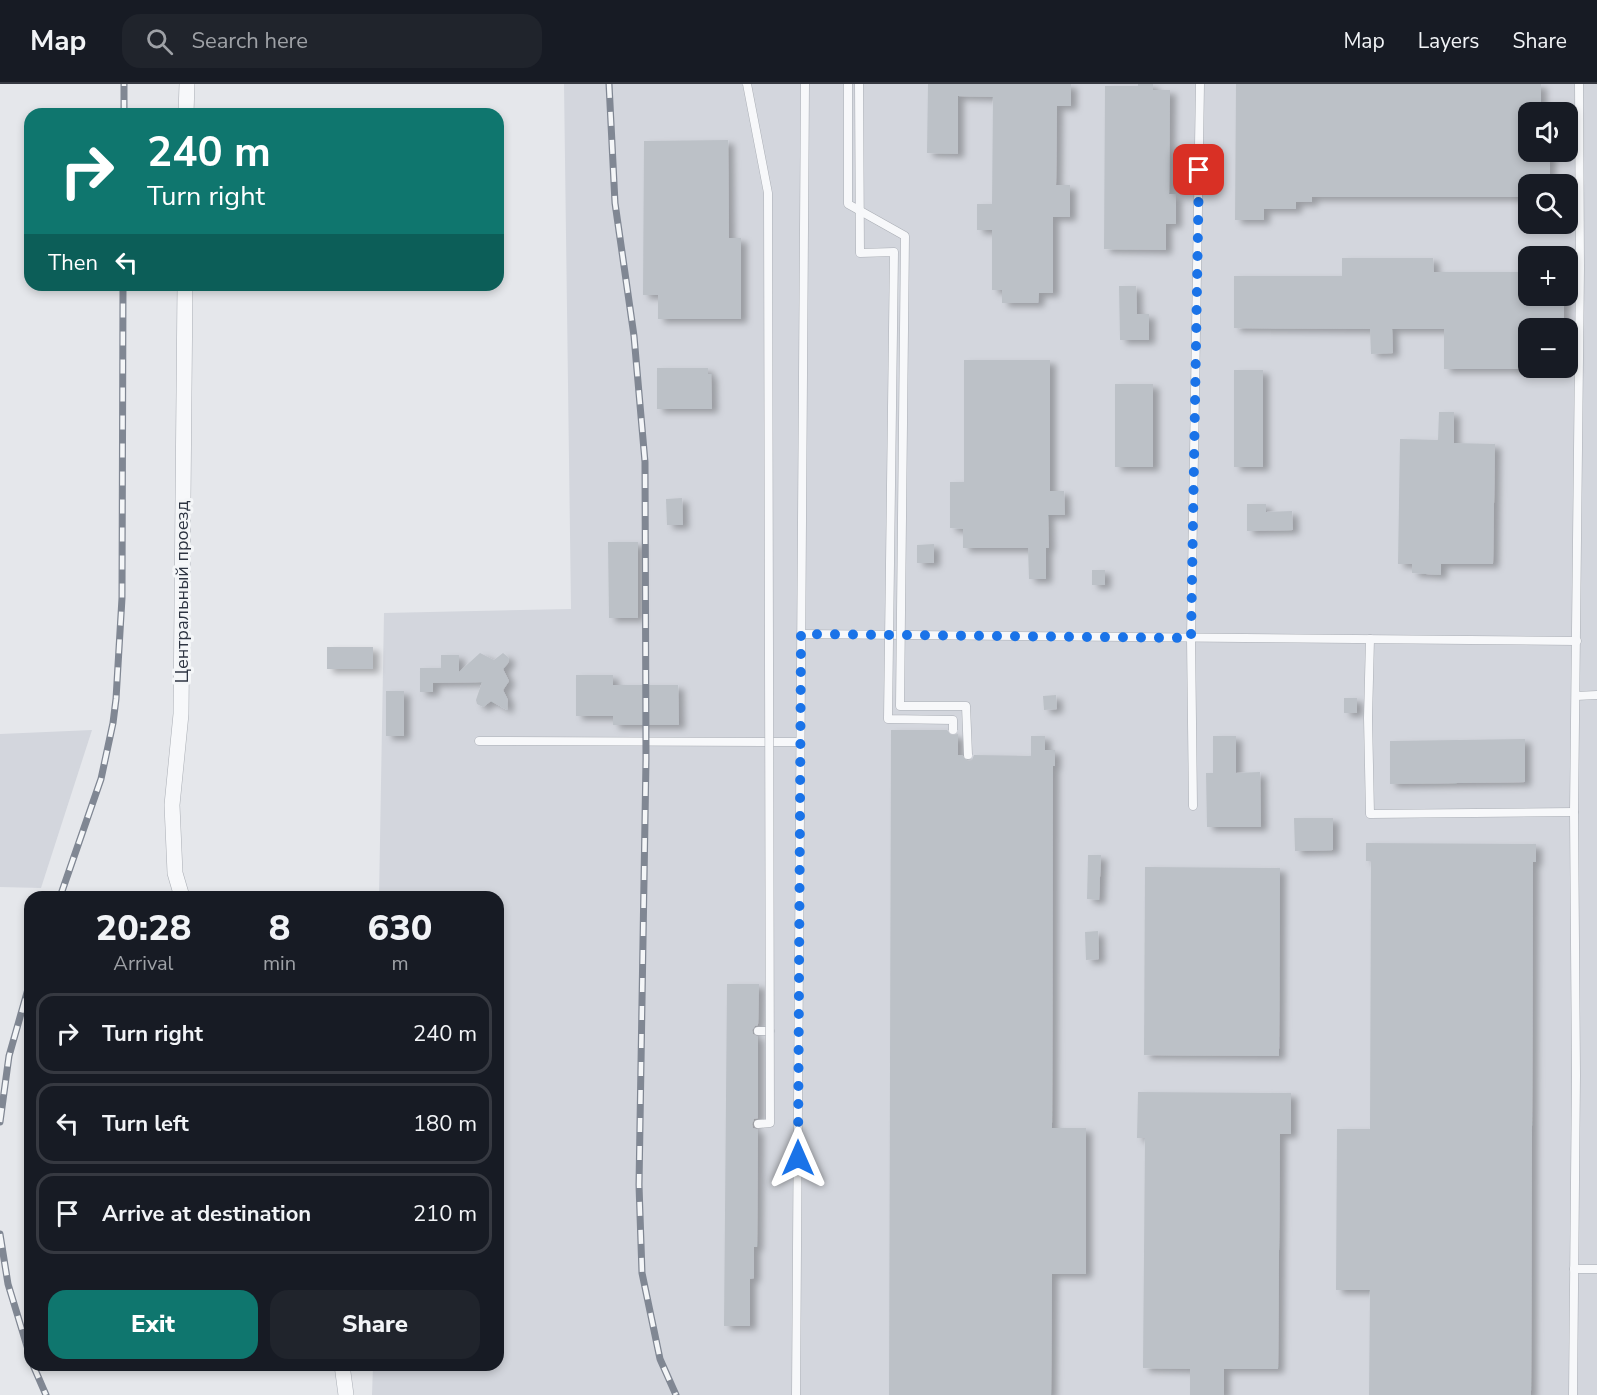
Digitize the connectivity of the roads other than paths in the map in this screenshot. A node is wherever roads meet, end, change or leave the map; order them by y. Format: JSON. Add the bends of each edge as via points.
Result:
{"nodes":[{"id":1,"x":187,"y":84,"type":"edge"},
{"id":2,"x":747,"y":84,"type":"edge"},
{"id":3,"x":805,"y":84,"type":"edge"},
{"id":4,"x":848,"y":84,"type":"edge"},
{"id":5,"x":859,"y":84,"type":"edge"},
{"id":6,"x":1200,"y":84,"type":"edge"},
{"id":7,"x":1579,"y":84,"type":"edge"},
{"id":8,"x":186,"y":108,"type":"edge"},
{"id":9,"x":185,"y":291,"type":"edge"},
{"id":10,"x":801,"y":634,"type":"junction"},
{"id":11,"x":889,"y":635,"type":"junction"},
{"id":12,"x":1191,"y":638,"type":"junction"},
{"id":13,"x":1370,"y":639,"type":"junction"},
{"id":14,"x":1577,"y":640,"type":"junction"},
{"id":15,"x":1576,"y":696,"type":"junction"},
{"id":16,"x":1597,"y":696,"type":"edge"},
{"id":17,"x":953,"y":730,"type":"dead end"},
{"id":18,"x":479,"y":741,"type":"dead end"},
{"id":19,"x":800,"y":742,"type":"junction"},
{"id":20,"x":968,"y":755,"type":"dead end"},
{"id":21,"x":1193,"y":806,"type":"dead end"},
{"id":22,"x":1574,"y":812,"type":"junction"},
{"id":23,"x":180,"y":891,"type":"edge"},
{"id":24,"x":758,"y":1031,"type":"dead end"},
{"id":25,"x":770,"y":1031,"type":"junction"},
{"id":26,"x":758,"y":1124,"type":"dead end"},
{"id":27,"x":1574,"y":1269,"type":"junction"},
{"id":28,"x":1597,"y":1269,"type":"edge"},
{"id":29,"x":343,"y":1371,"type":"edge"},
{"id":30,"x":346,"y":1395,"type":"edge"},
{"id":31,"x":796,"y":1395,"type":"edge"},
{"id":32,"x":1573,"y":1395,"type":"edge"}],
"edges":[{"from":1,"to":8,"type":"street"},
{"from":2,"to":25,"type":"lane","bridge":true,"via":[[768,193]]},
{"from":3,"to":10,"type":"lane"},
{"from":4,"to":20,"type":"lane","bridge":true,"via":[[848,204],[905,236],[900,706],[966,706]]},
{"from":5,"to":11,"type":"lane","bridge":true,"via":[[860,253],[894,252]]},
{"from":6,"to":12,"type":"lane"},
{"from":7,"to":14,"type":"lane"},
{"from":9,"to":23,"type":"street","name":"Центральный проезд","via":[[181,714],[172,805],[175,873]]},
{"from":10,"to":11,"type":"lane"},
{"from":10,"to":19,"type":"lane"},
{"from":11,"to":12,"type":"lane"},
{"from":11,"to":17,"type":"lane","bridge":true,"via":[[888,719],[953,720]]},
{"from":12,"to":13,"type":"lane"},
{"from":12,"to":21,"type":"lane"},
{"from":13,"to":14,"type":"lane"},
{"from":13,"to":22,"type":"lane","via":[[1370,814]]},
{"from":14,"to":15,"type":"lane"},
{"from":15,"to":16,"type":"lane"},
{"from":15,"to":22,"type":"lane"},
{"from":18,"to":19,"type":"lane"},
{"from":19,"to":31,"type":"lane"},
{"from":22,"to":27,"type":"lane"},
{"from":24,"to":25,"type":"lane"},
{"from":25,"to":26,"type":"lane","bridge":true,"via":[[770,1123]]},
{"from":27,"to":28,"type":"lane"},
{"from":27,"to":32,"type":"lane"},
{"from":29,"to":30,"type":"street"}]}
